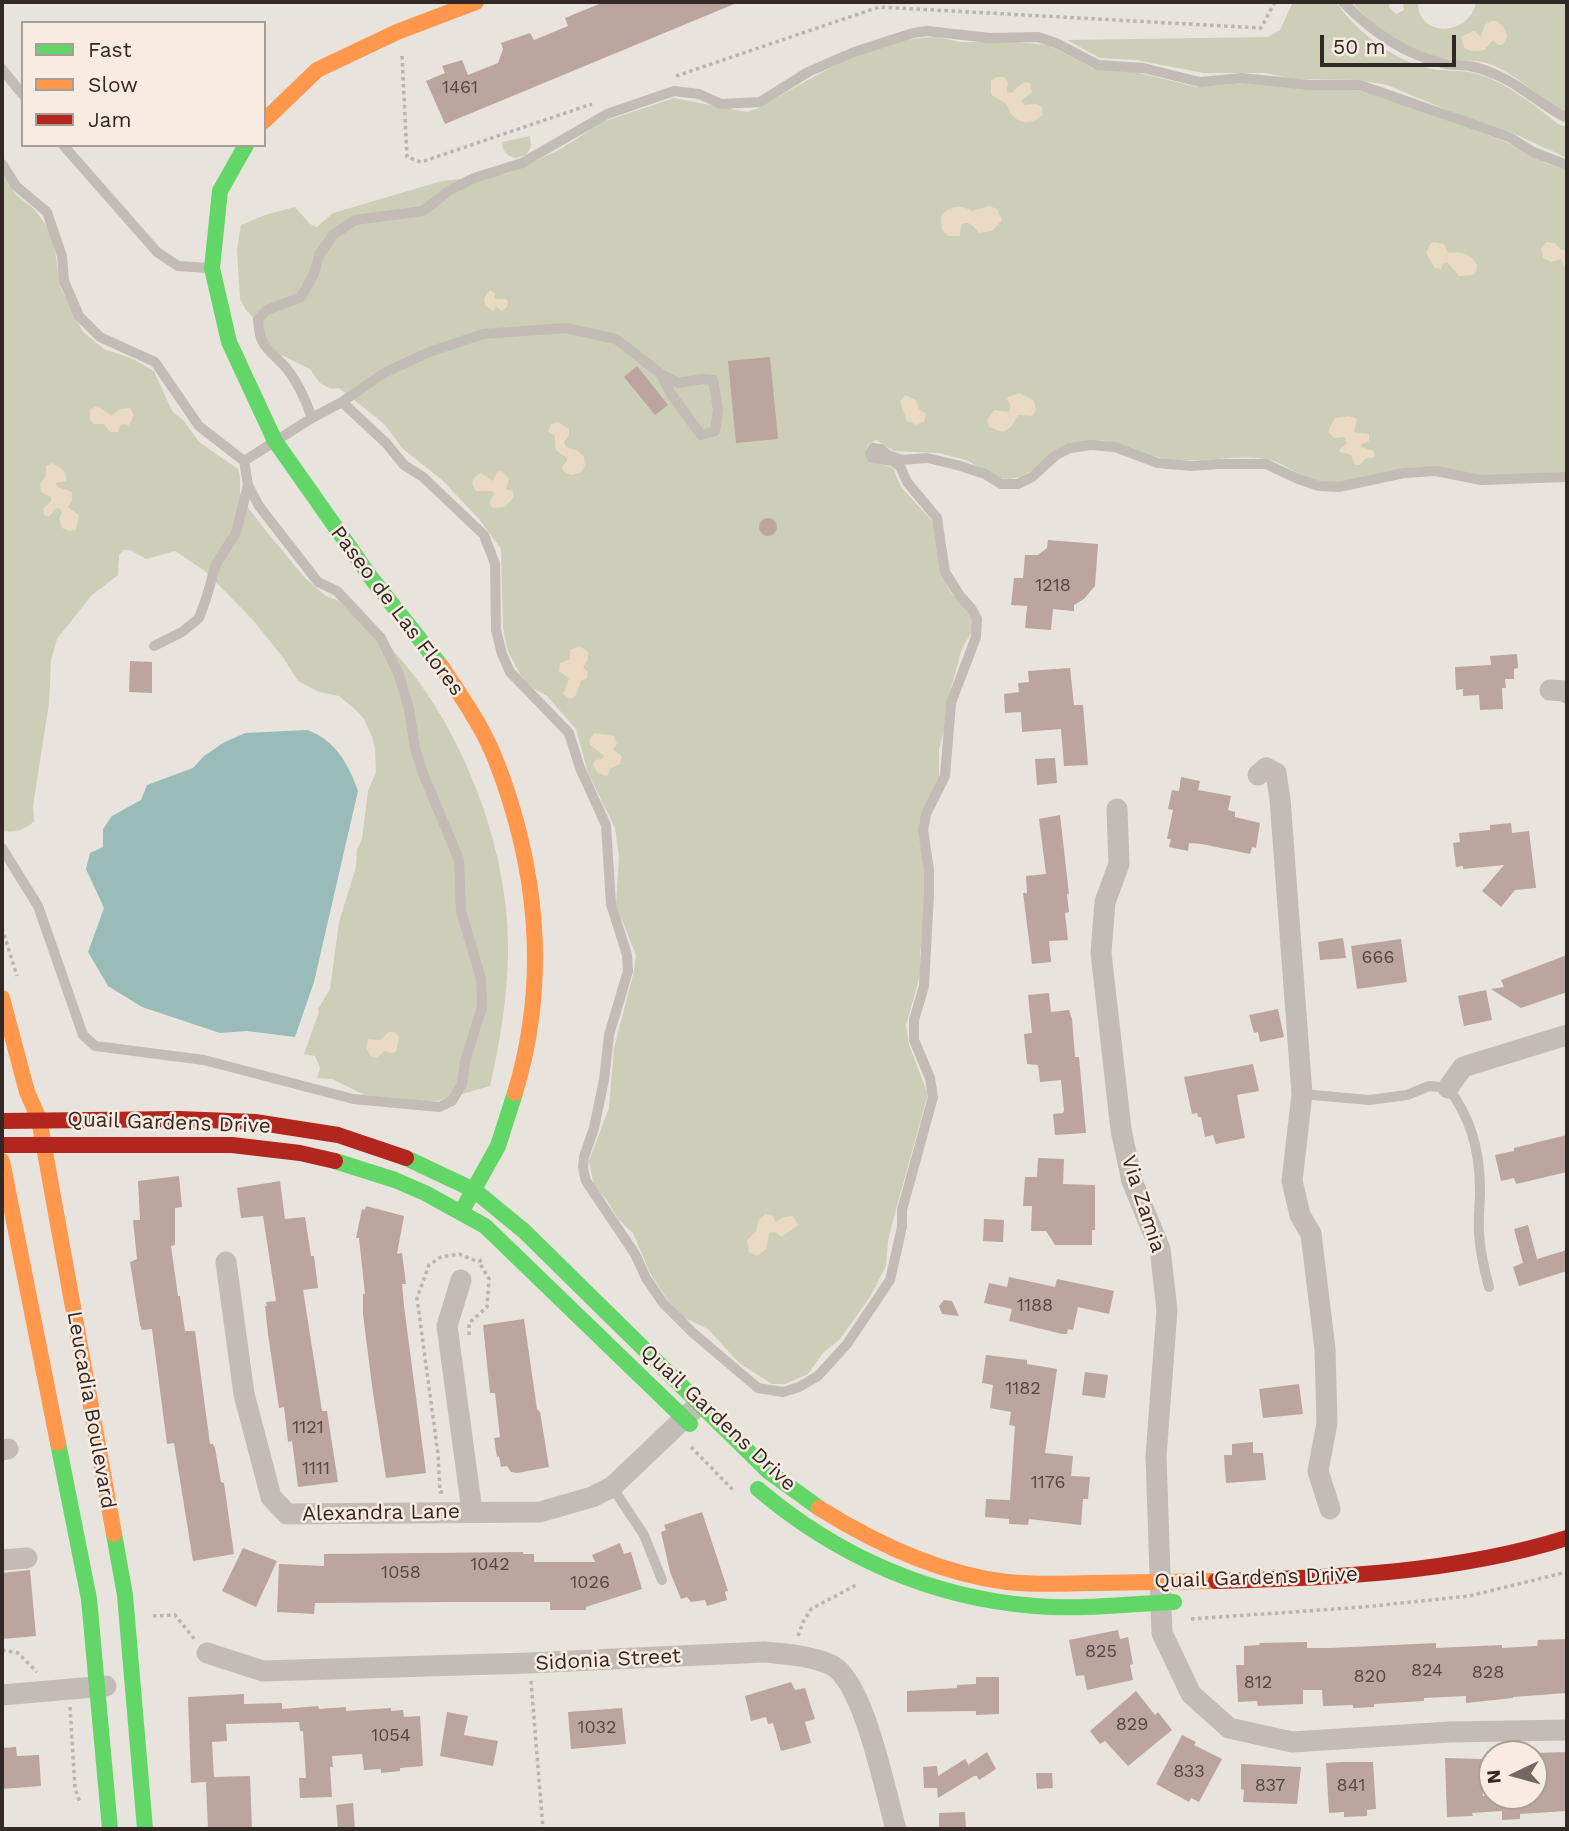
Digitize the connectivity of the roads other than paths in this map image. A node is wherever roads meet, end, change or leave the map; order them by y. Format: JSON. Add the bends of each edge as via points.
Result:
{"nodes":[{"id":1,"x":476,"y":2,"type":"edge"},
{"id":2,"x":1343,"y":2,"type":"edge"},
{"id":3,"x":2,"y":69,"type":"edge"},
{"id":4,"x":21,"y":93,"type":"edge"},
{"id":5,"x":1567,"y":118,"type":"edge"},
{"id":6,"x":266,"y":119,"type":"edge"},
{"id":7,"x":66,"y":147,"type":"edge"},
{"id":8,"x":245,"y":147,"type":"edge"},
{"id":9,"x":2,"y":164,"type":"edge"},
{"id":10,"x":1567,"y":165,"type":"edge"},
{"id":11,"x":212,"y":268,"type":"junction"},
{"id":12,"x":661,"y":374,"type":"junction"},
{"id":13,"x":342,"y":402,"type":"junction"},
{"id":14,"x":313,"y":418,"type":"junction"},
{"id":15,"x":275,"y":441,"type":"junction"},
{"id":16,"x":244,"y":461,"type":"junction"},
{"id":17,"x":1567,"y":477,"type":"edge"},
{"id":18,"x":248,"y":485,"type":"junction"},
{"id":19,"x":153,"y":646,"type":"dead end"},
{"id":20,"x":1258,"y":775,"type":"dead end"},
{"id":21,"x":1116,"y":809,"type":"dead end"},
{"id":22,"x":2,"y":848,"type":"edge"},
{"id":23,"x":2,"y":998,"type":"edge"},
{"id":24,"x":1567,"y":1035,"type":"edge"},
{"id":25,"x":1448,"y":1088,"type":"junction"},
{"id":26,"x":1302,"y":1094,"type":"junction"},
{"id":27,"x":39,"y":1119,"type":"junction"},
{"id":28,"x":2,"y":1121,"type":"edge"},
{"id":29,"x":43,"y":1144,"type":"junction"},
{"id":30,"x":2,"y":1145,"type":"edge"},
{"id":31,"x":2,"y":1161,"type":"edge"},
{"id":32,"x":474,"y":1190,"type":"junction"},
{"id":33,"x":462,"y":1211,"type":"junction"},
{"id":34,"x":226,"y":1262,"type":"dead end"},
{"id":35,"x":461,"y":1280,"type":"dead end"},
{"id":36,"x":1489,"y":1287,"type":"dead end"},
{"id":37,"x":700,"y":1403,"type":"junction"},
{"id":38,"x":684,"y":1419,"type":"junction"},
{"id":39,"x":700,"y":1434,"type":"dead end"},
{"id":40,"x":747,"y":1478,"type":"dead end"},
{"id":41,"x":612,"y":1487,"type":"junction"},
{"id":42,"x":1331,"y":1509,"type":"dead end"},
{"id":43,"x":472,"y":1511,"type":"junction"},
{"id":44,"x":1567,"y":1538,"type":"edge"},
{"id":45,"x":27,"y":1558,"type":"dead end"},
{"id":46,"x":2,"y":1560,"type":"edge"},
{"id":47,"x":662,"y":1580,"type":"dead end"},
{"id":48,"x":1162,"y":1592,"type":"junction"},
{"id":49,"x":1189,"y":1601,"type":"dead end"},
{"id":50,"x":207,"y":1653,"type":"road end"},
{"id":51,"x":133,"y":1683,"type":"junction"},
{"id":52,"x":97,"y":1687,"type":"junction"},
{"id":53,"x":2,"y":1695,"type":"edge"},
{"id":54,"x":1567,"y":1730,"type":"edge"},
{"id":55,"x":110,"y":1829,"type":"edge"},
{"id":56,"x":145,"y":1829,"type":"edge"},
{"id":57,"x":896,"y":1829,"type":"edge"}],
"edges":[{"from":1,"to":6,"type":"main road","via":[[317,70]]},
{"from":2,"to":5,"type":"lane","via":[[1401,49],[1497,75]]},
{"from":3,"to":4,"type":"lane"},
{"from":7,"to":11,"type":"lane","via":[[157,252],[177,266]]},
{"from":8,"to":11,"type":"main road","name":"Paseo de Las Flores","via":[[220,191]]},
{"from":9,"to":16,"type":"lane","via":[[16,186],[47,212],[62,256],[64,281],[79,316],[100,337],[155,362],[198,426]]},
{"from":10,"to":14,"type":"lane","via":[[1509,137],[1360,85],[1242,78],[1200,82],[1143,68],[1098,65],[1038,37],[913,33],[808,72],[761,102],[721,104],[699,94],[674,91],[607,114],[522,163],[450,190],[423,211],[355,220],[334,234],[319,255],[301,298],[267,310],[258,319],[258,335],[265,349],[287,369]]},
{"from":11,"to":15,"type":"main road","name":"Paseo de Las Flores","via":[[229,342]]},
{"from":12,"to":12,"type":"lane","via":[[701,435],[715,431],[718,410],[713,380],[678,383]]},
{"from":12,"to":13,"type":"lane","via":[[616,339],[566,328],[505,332],[483,334],[429,352],[384,373]]},
{"from":13,"to":14,"type":"lane"},
{"from":13,"to":17,"type":"lane","via":[[404,465],[424,477],[484,535],[495,564],[496,630],[502,654],[510,672],[569,733],[606,825],[611,904],[628,971],[584,1157],[586,1181],[663,1303],[758,1388],[783,1392],[818,1376],[847,1344],[890,1280],[902,1210],[933,1097],[914,1040],[914,1020],[924,986],[929,894],[923,830],[945,776],[951,703],[977,619],[945,572],[937,518],[907,482],[900,466],[872,458],[873,448],[902,460],[927,458],[957,465],[1001,484],[1018,484],[1056,455],[1091,445],[1115,447],[1158,463],[1266,464],[1319,486],[1436,471],[1481,480]]},
{"from":14,"to":15,"type":"lane"},
{"from":15,"to":16,"type":"lane"},
{"from":15,"to":32,"type":"main road","name":"Paseo de Las Flores","via":[[372,579],[454,682],[501,772],[518,827],[536,930],[531,1023],[511,1111]]},
{"from":16,"to":18,"type":"lane"},
{"from":18,"to":19,"type":"lane","via":[[236,533],[216,564],[198,618],[183,632]]},
{"from":18,"to":22,"type":"lane","via":[[318,582],[337,591],[381,639],[400,675],[422,771],[459,860],[460,911],[481,979],[482,1007],[462,1084],[453,1101],[439,1107],[354,1099],[204,1060],[94,1046],[83,1035],[38,906]]},
{"from":20,"to":26,"type":"street","via":[[1266,768],[1276,773],[1280,799]]},
{"from":21,"to":48,"type":"street","name":"Via Zamia","via":[[1119,864],[1105,902],[1101,953],[1121,1130],[1132,1181],[1160,1249],[1167,1310],[1156,1456]]},
{"from":23,"to":27,"type":"main road","name":"Leucadia Boulevard"},
{"from":24,"to":25,"type":"street","via":[[1463,1067]]},
{"from":25,"to":26,"type":"lane","via":[[1429,1086],[1407,1095],[1368,1100]]},
{"from":25,"to":36,"type":"lane","via":[[1459,1101],[1475,1141],[1480,1249]]},
{"from":26,"to":42,"type":"street","via":[[1292,1181],[1300,1215],[1311,1234],[1325,1349],[1327,1423],[1318,1471]]},
{"from":27,"to":28,"type":"main road","name":"Quail Gardens Drive"},
{"from":27,"to":29,"type":"main road","name":"Leucadia Boulevard"},
{"from":27,"to":32,"type":"main road","name":"Quail Gardens Drive","via":[[254,1122],[326,1133],[409,1158]]},
{"from":29,"to":30,"type":"main road","name":"Quail Gardens Drive"},
{"from":29,"to":33,"type":"main road","name":"Quail Gardens Drive","via":[[232,1145],[290,1150],[358,1166]]},
{"from":29,"to":51,"type":"main road","name":"Leucadia Boulevard","via":[[125,1595]]},
{"from":31,"to":52,"type":"main road","name":"Leucadia Boulevard","via":[[89,1599]]},
{"from":32,"to":33,"type":"main road","name":"Paseo de Las Flores"},
{"from":32,"to":37,"type":"main road","name":"Quail Gardens Drive","via":[[524,1231]]},
{"from":33,"to":38,"type":"main road","name":"Quail Gardens Drive","via":[[485,1226]]},
{"from":34,"to":43,"type":"street","name":"Alexandra Lane","via":[[244,1394],[271,1497],[287,1514]]},
{"from":35,"to":43,"type":"street","via":[[447,1326]]},
{"from":37,"to":38,"type":"street","name":"Alexandra Lane"},
{"from":37,"to":48,"type":"main road","name":"Quail Gardens Drive","via":[[792,1490],[869,1537],[929,1562],[1003,1581]]},
{"from":38,"to":39,"type":"main road","name":"Quail Gardens Drive"},
{"from":38,"to":41,"type":"street","name":"Alexandra Lane"},
{"from":40,"to":48,"type":"main road","name":"Quail Gardens Drive","via":[[810,1530],[870,1563],[929,1585],[1034,1606],[1080,1606]]},
{"from":41,"to":43,"type":"street","name":"Alexandra Lane","via":[[540,1511]]},
{"from":41,"to":47,"type":"lane","via":[[644,1535]]},
{"from":44,"to":48,"type":"main road","name":"Quail Gardens Drive","via":[[1458,1562],[1371,1574]]},
{"from":45,"to":46,"type":"street"},
{"from":48,"to":49,"type":"main road","name":"Quail Gardens Drive"},
{"from":48,"to":54,"type":"street","name":"Via Zamia","via":[[1163,1633],[1191,1693],[1229,1728],[1292,1742]]},
{"from":50,"to":57,"type":"street","name":"Sidonia Street","via":[[263,1671],[764,1653],[797,1656],[833,1666],[848,1680],[863,1710]]},
{"from":51,"to":52,"type":"street"},
{"from":51,"to":56,"type":"main road","name":"Leucadia Boulevard"},
{"from":52,"to":53,"type":"street"},
{"from":52,"to":55,"type":"main road","name":"Leucadia Boulevard"}]}
